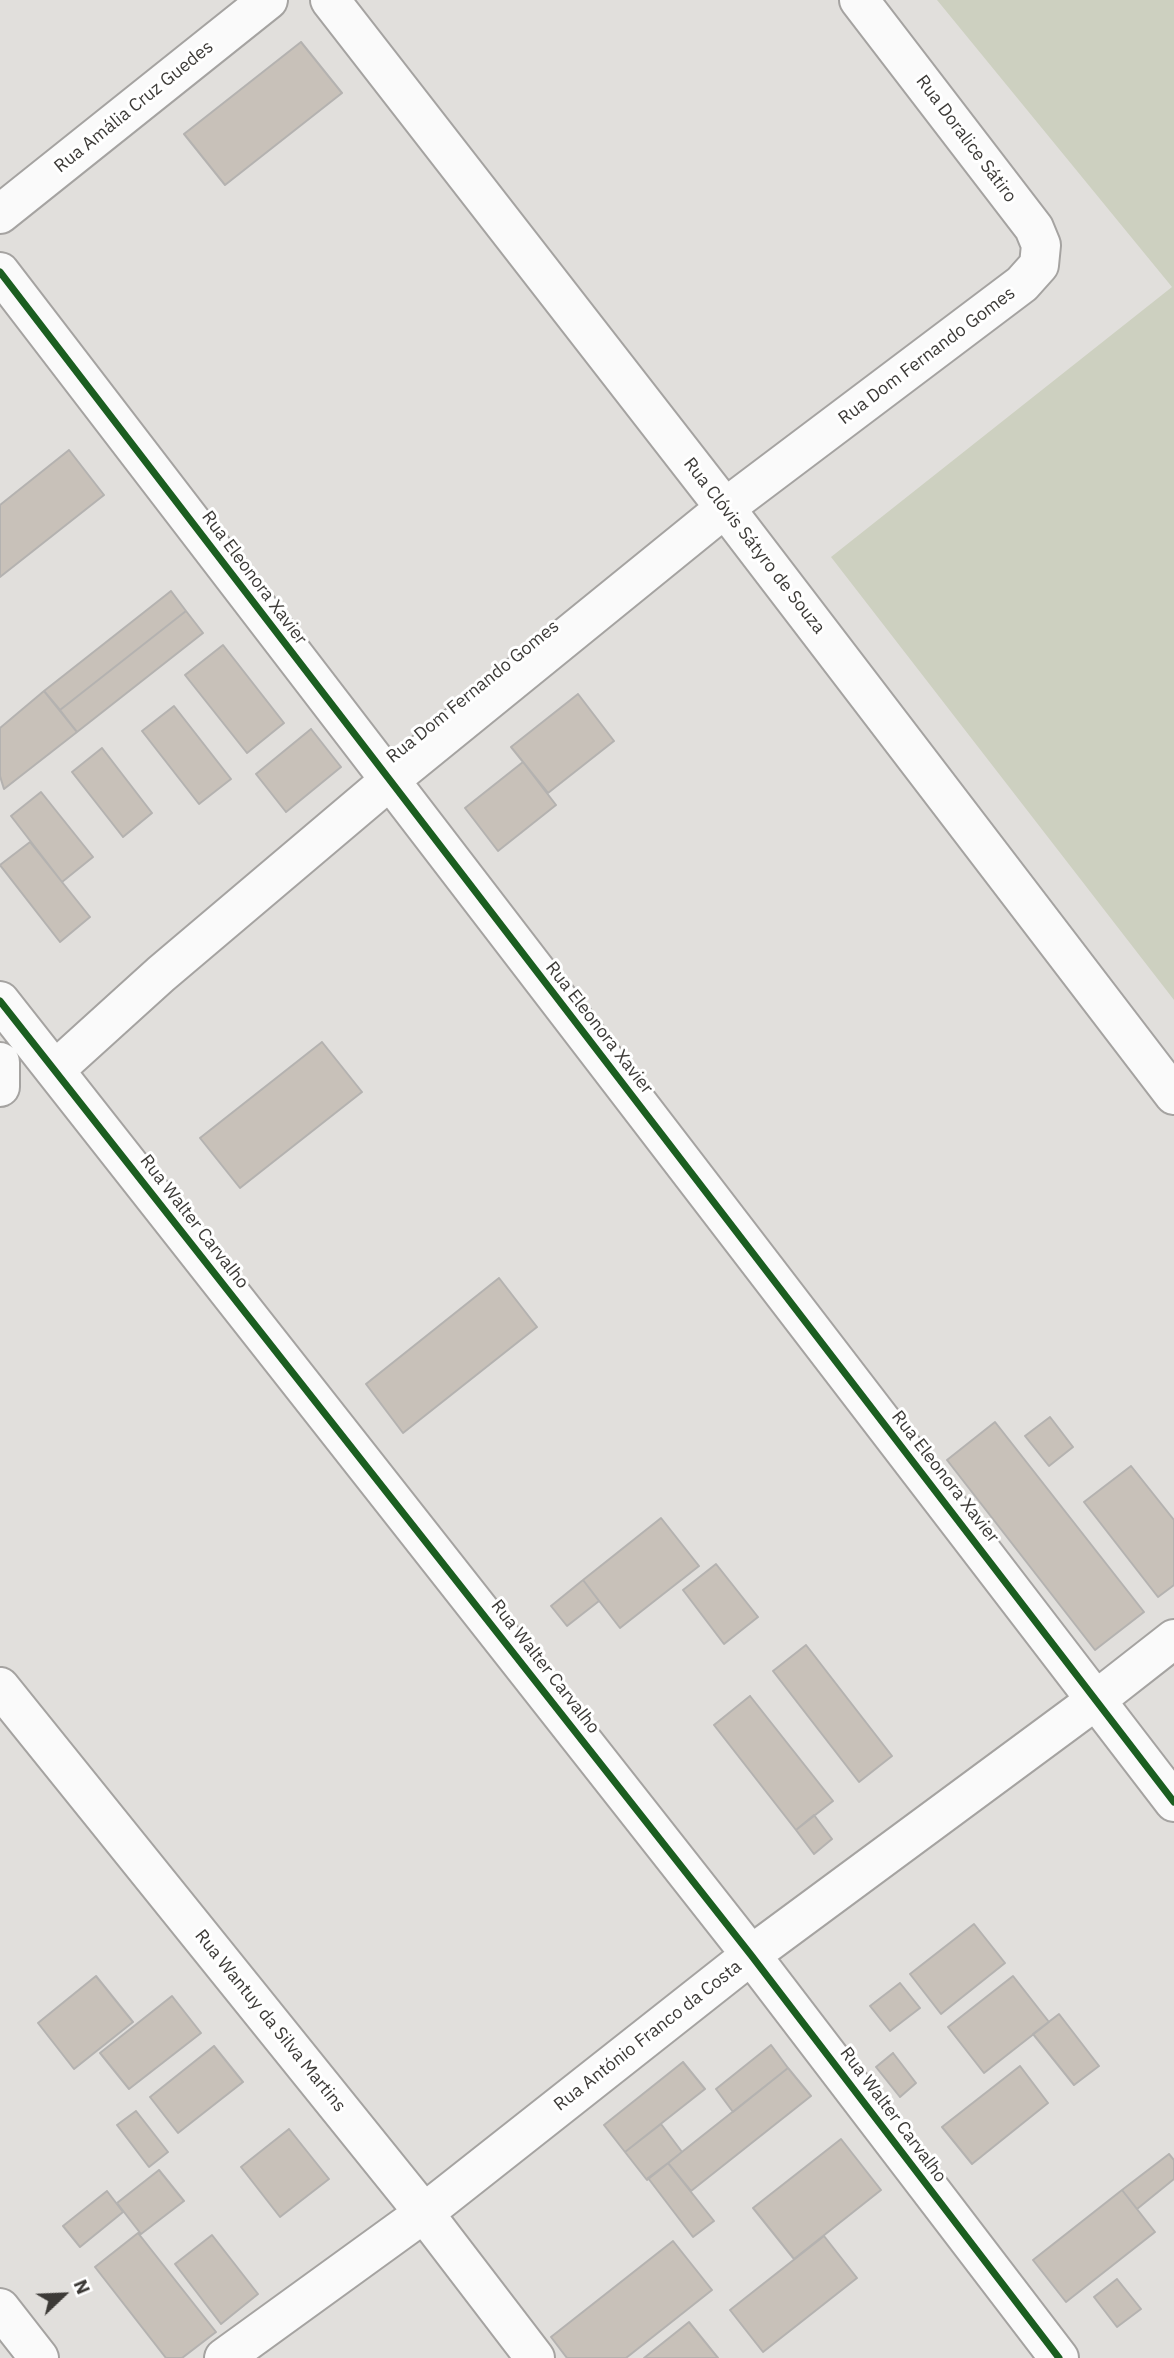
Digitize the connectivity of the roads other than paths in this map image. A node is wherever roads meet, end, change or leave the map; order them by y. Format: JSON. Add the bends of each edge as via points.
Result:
{"nodes":[{"id":1,"x":268,"y":0,"type":"edge"},
{"id":2,"x":330,"y":0,"type":"edge"},
{"id":3,"x":859,"y":0,"type":"edge"},
{"id":4,"x":0,"y":214,"type":"edge"},
{"id":5,"x":0,"y":272,"type":"edge"},
{"id":6,"x":1022,"y":284,"type":"joint"},
{"id":7,"x":724,"y":508,"type":"junction"},
{"id":8,"x":389,"y":781,"type":"junction"},
{"id":9,"x":0,"y":1001,"type":"edge"},
{"id":10,"x":0,"y":1062,"type":"edge"},
{"id":11,"x":55,"y":1070,"type":"junction"},
{"id":12,"x":0,"y":1087,"type":"edge"},
{"id":13,"x":1174,"y":1096,"type":"edge"},
{"id":14,"x":1174,"y":1639,"type":"edge"},
{"id":15,"x":0,"y":1687,"type":"edge"},
{"id":16,"x":1097,"y":1700,"type":"junction"},
{"id":17,"x":1174,"y":1802,"type":"edge"},
{"id":18,"x":751,"y":1955,"type":"junction"},
{"id":19,"x":424,"y":2213,"type":"junction"},
{"id":20,"x":0,"y":2308,"type":"edge"},
{"id":21,"x":39,"y":2358,"type":"edge"},
{"id":22,"x":224,"y":2358,"type":"edge"},
{"id":23,"x":535,"y":2358,"type":"edge"},
{"id":24,"x":1059,"y":2358,"type":"edge"}],
"edges":[{"from":1,"to":4,"type":"street","name":"Rua Amália Cruz Guedes"},
{"from":2,"to":7,"type":"street","name":"Rua Clóvis Sátyro de Souza"},
{"from":3,"to":6,"type":"street","name":"Rua Doralice Sátiro","via":[[1034,229],[1041,245],[1039,265]]},
{"from":5,"to":8,"type":"street","name":"Rua Eleonora Xavier"},
{"from":6,"to":7,"type":"street","name":"Rua Dom Fernando Gomes"},
{"from":7,"to":8,"type":"street","name":"Rua Dom Fernando Gomes"},
{"from":7,"to":13,"type":"street","name":"Rua Clóvis Sátyro de Souza"},
{"from":8,"to":11,"type":"street","name":"Rua Dom Fernando Gomes"},
{"from":8,"to":16,"type":"street","name":"Rua Eleonora Xavier"},
{"from":9,"to":11,"type":"street","name":"Rua Walter Carvalho"},
{"from":10,"to":12,"type":"street"},
{"from":11,"to":18,"type":"street","name":"Rua Walter Carvalho"},
{"from":14,"to":16,"type":"street","name":"Rua António Franco da Costa"},
{"from":15,"to":19,"type":"street","name":"Rua Wantuy da Silva Martins"},
{"from":16,"to":17,"type":"street","name":"Rua Eleonora Xavier"},
{"from":16,"to":18,"type":"street","name":"Rua António Franco da Costa"},
{"from":18,"to":19,"type":"street","name":"Rua António Franco da Costa"},
{"from":18,"to":24,"type":"street","name":"Rua Walter Carvalho"},
{"from":19,"to":22,"type":"street","name":"Rua António Franco da Costa"},
{"from":19,"to":23,"type":"street","name":"Rua Wantuy da Silva Martins"},
{"from":20,"to":21,"type":"street"}]}
